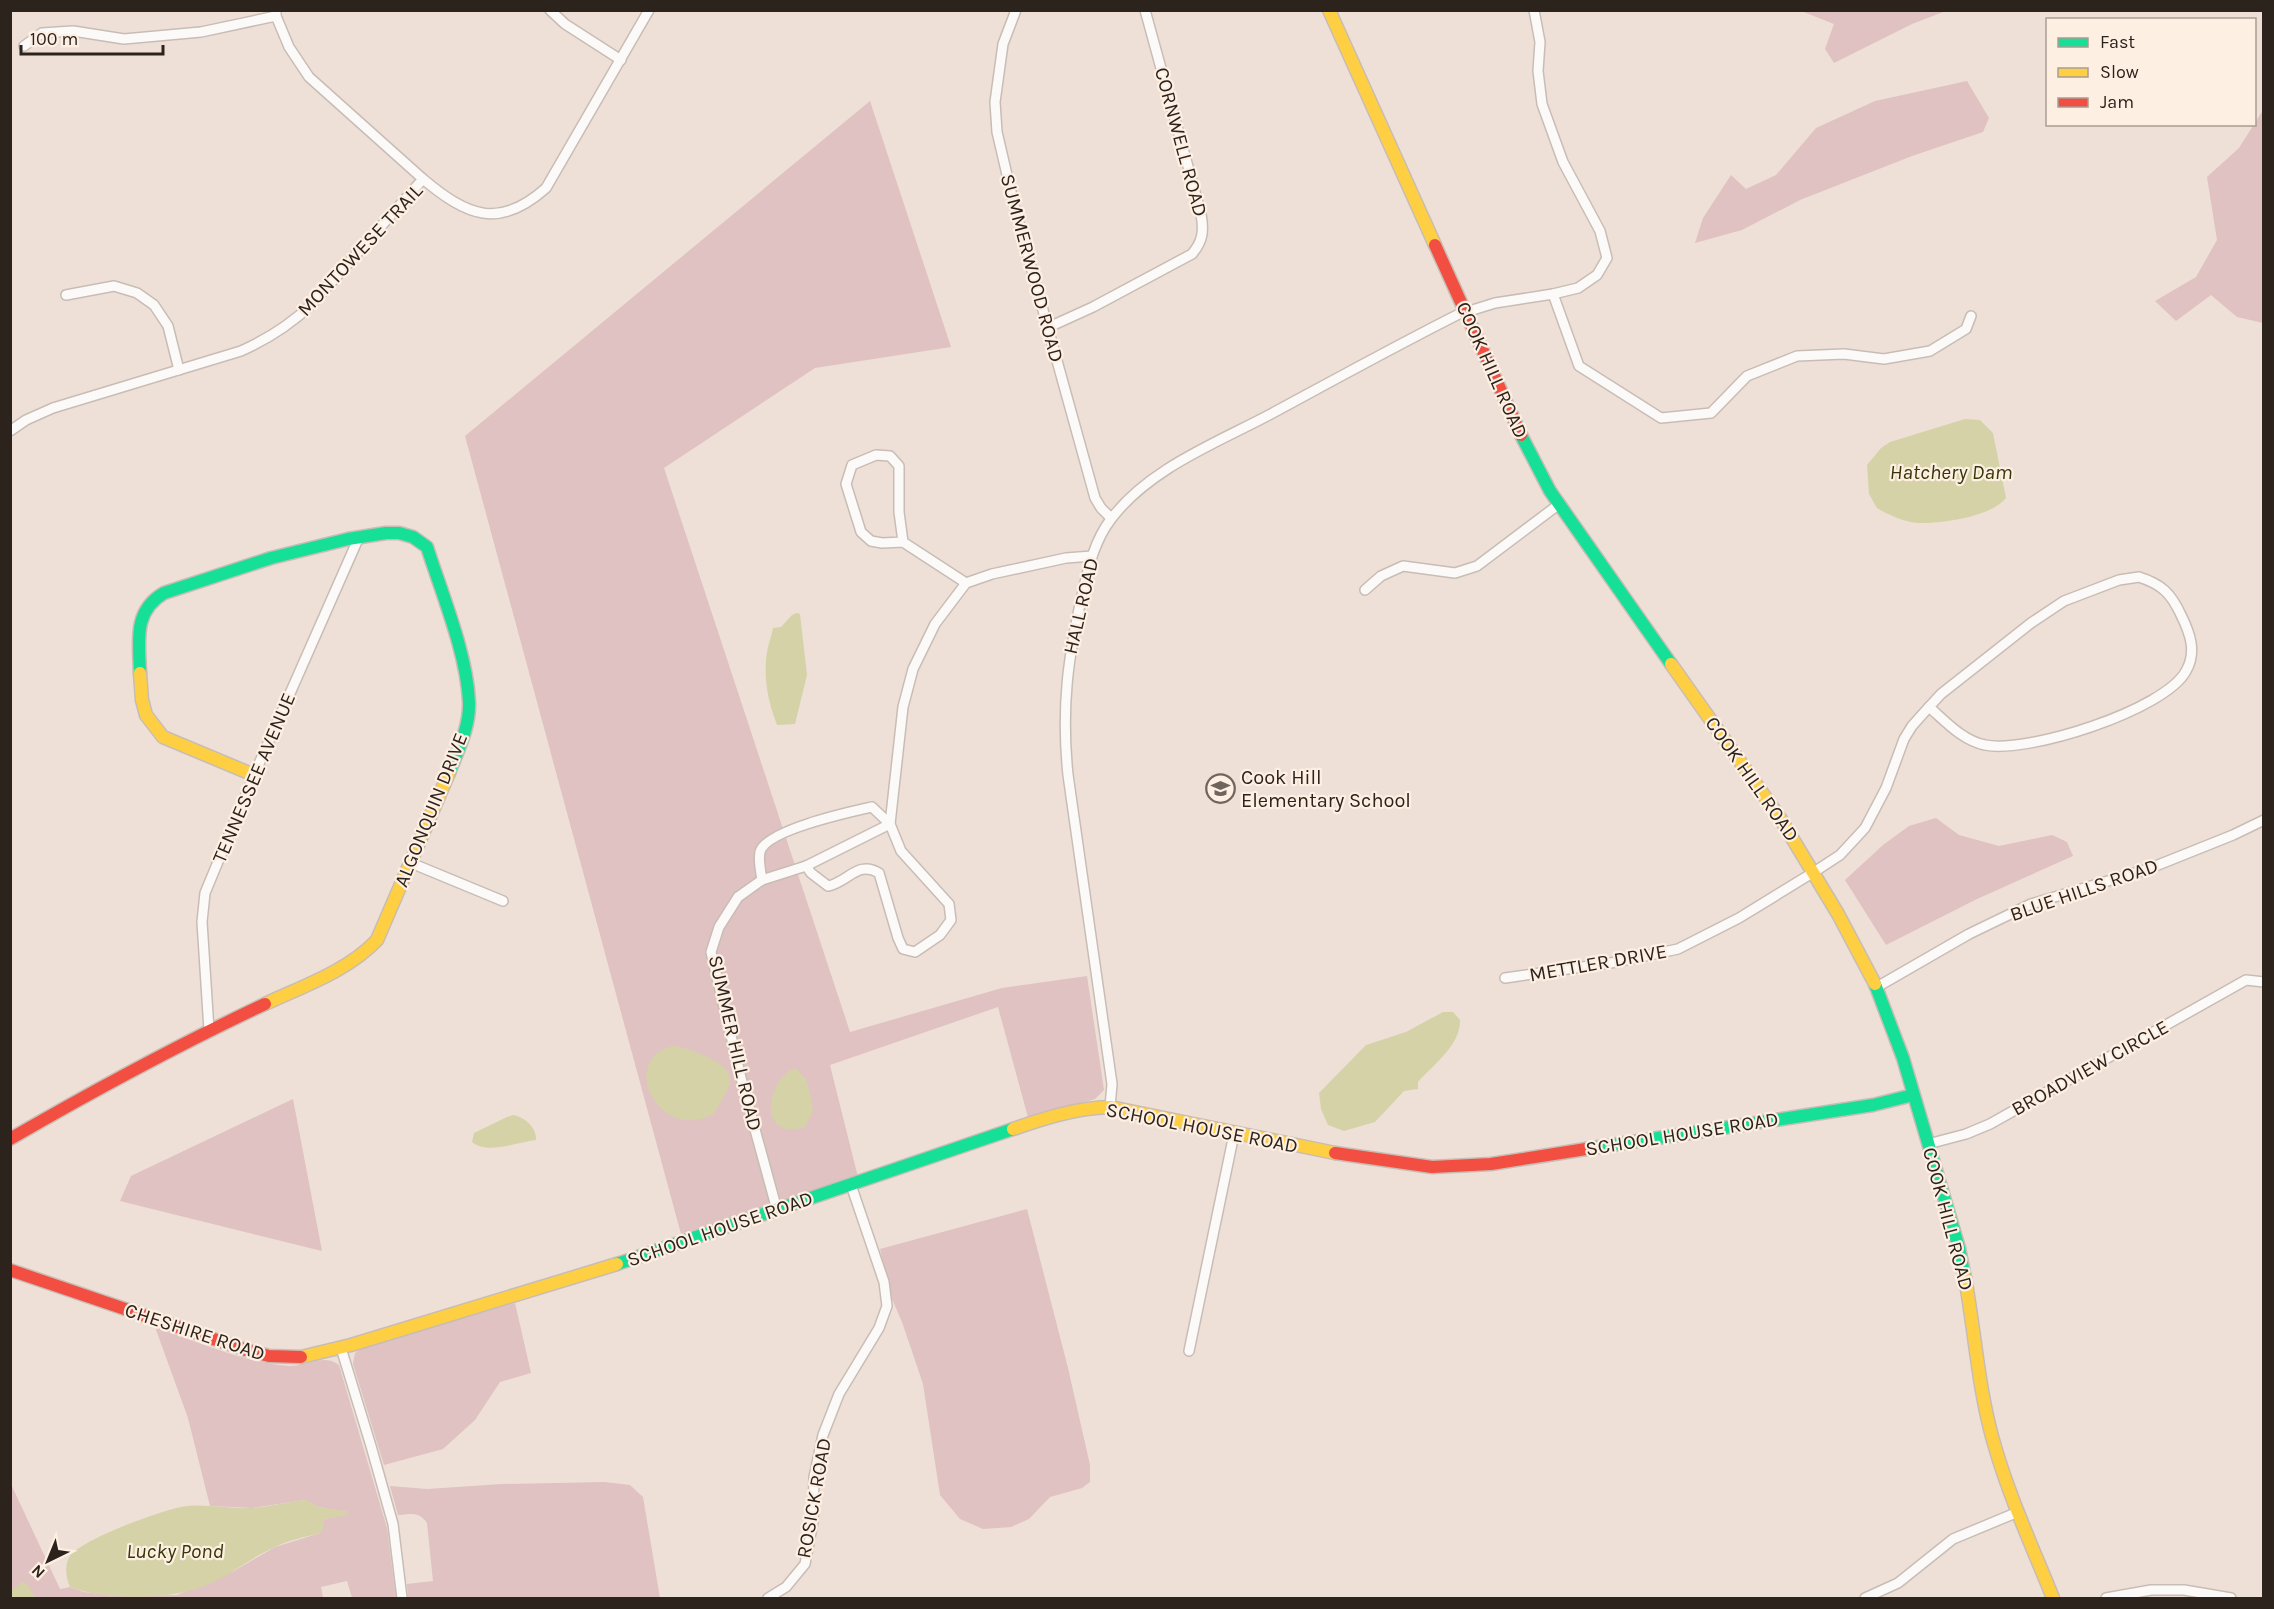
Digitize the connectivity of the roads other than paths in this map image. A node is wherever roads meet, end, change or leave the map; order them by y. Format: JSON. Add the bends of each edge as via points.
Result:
{"nodes":[{"id":1,"x":549,"y":10,"type":"edge"},
{"id":2,"x":649,"y":10,"type":"edge"},
{"id":3,"x":1016,"y":10,"type":"edge"},
{"id":4,"x":1145,"y":10,"type":"edge"},
{"id":5,"x":1329,"y":10,"type":"edge"},
{"id":6,"x":1534,"y":10,"type":"edge"},
{"id":7,"x":276,"y":13,"type":"edge"},
{"id":8,"x":24,"y":46,"type":"dead end"},
{"id":9,"x":621,"y":60,"type":"junction"},
{"id":10,"x":423,"y":180,"type":"junction"},
{"id":11,"x":1553,"y":294,"type":"junction"},
{"id":12,"x":66,"y":295,"type":"dead end"},
{"id":13,"x":1466,"y":312,"type":"junction"},
{"id":14,"x":1971,"y":316,"type":"dead end"},
{"id":15,"x":1049,"y":327,"type":"junction"},
{"id":16,"x":179,"y":370,"type":"junction"},
{"id":17,"x":10,"y":431,"type":"edge"},
{"id":18,"x":1558,"y":505,"type":"junction"},
{"id":19,"x":1111,"y":518,"type":"junction"},
{"id":20,"x":359,"y":537,"type":"junction"},
{"id":21,"x":903,"y":542,"type":"junction"},
{"id":22,"x":1092,"y":556,"type":"junction"},
{"id":23,"x":966,"y":583,"type":"junction"},
{"id":24,"x":1365,"y":590,"type":"dead end"},
{"id":25,"x":1929,"y":707,"type":"junction"},
{"id":26,"x":254,"y":775,"type":"junction"},
{"id":27,"x":2264,"y":820,"type":"edge"},
{"id":28,"x":890,"y":824,"type":"junction"},
{"id":29,"x":411,"y":863,"type":"junction"},
{"id":30,"x":806,"y":866,"type":"junction"},
{"id":31,"x":1814,"y":872,"type":"junction"},
{"id":32,"x":762,"y":880,"type":"junction"},
{"id":33,"x":503,"y":901,"type":"dead end"},
{"id":34,"x":1505,"y":978,"type":"dead end"},
{"id":35,"x":2264,"y":981,"type":"edge"},
{"id":36,"x":1877,"y":987,"type":"junction"},
{"id":37,"x":209,"y":1029,"type":"junction"},
{"id":38,"x":1913,"y":1095,"type":"junction"},
{"id":39,"x":1110,"y":1107,"type":"junction"},
{"id":40,"x":1234,"y":1134,"type":"junction"},
{"id":41,"x":10,"y":1139,"type":"edge"},
{"id":42,"x":1928,"y":1144,"type":"junction"},
{"id":43,"x":851,"y":1185,"type":"junction"},
{"id":44,"x":777,"y":1210,"type":"junction"},
{"id":45,"x":10,"y":1270,"type":"edge"},
{"id":46,"x":341,"y":1348,"type":"junction"},
{"id":47,"x":1189,"y":1351,"type":"dead end"},
{"id":48,"x":2018,"y":1512,"type":"junction"},
{"id":49,"x":402,"y":1599,"type":"edge"},
{"id":50,"x":768,"y":1599,"type":"edge"},
{"id":51,"x":1865,"y":1599,"type":"edge"},
{"id":52,"x":2053,"y":1599,"type":"edge"},
{"id":53,"x":2106,"y":1599,"type":"edge"},
{"id":54,"x":2231,"y":1599,"type":"edge"}],
"edges":[{"from":1,"to":9,"type":"street"},
{"from":2,"to":9,"type":"street","name":"MONTOWESE TRAIL"},
{"from":3,"to":15,"type":"street","name":"SUMMERWOOD ROAD","via":[[1003,44],[995,102],[997,132]]},
{"from":4,"to":15,"type":"street","name":"CORNWELL ROAD","via":[[1204,231],[1192,255]]},
{"from":5,"to":13,"type":"street","name":"COOK HILL ROAD"},
{"from":6,"to":11,"type":"street","name":"HALL ROAD","via":[[1540,42],[1542,105],[1563,162],[1600,231],[1607,258],[1597,275],[1578,288]]},
{"from":7,"to":8,"type":"street","via":[[201,32],[124,39],[73,31],[42,33]]},
{"from":7,"to":10,"type":"street","via":[[289,48],[309,77]]},
{"from":9,"to":10,"type":"street","name":"MONTOWESE TRAIL","via":[[546,188],[530,203],[503,213],[474,212],[448,200]]},
{"from":10,"to":16,"type":"street","name":"MONTOWESE TRAIL","via":[[293,322],[241,351]]},
{"from":11,"to":13,"type":"street","name":"HALL ROAD"},
{"from":11,"to":14,"type":"street","via":[[1580,366],[1661,418],[1711,413],[1747,376],[1797,356],[1844,354],[1884,359],[1929,351],[1966,329]]},
{"from":12,"to":16,"type":"street","via":[[114,286],[136,293],[154,305],[168,326]]},
{"from":13,"to":18,"type":"street","name":"COOK HILL ROAD","via":[[1530,454]]},
{"from":13,"to":19,"type":"street","name":"HALL ROAD","via":[[1167,469]]},
{"from":15,"to":19,"type":"street","name":"SUMMERWOOD ROAD","via":[[1095,498]]},
{"from":16,"to":17,"type":"street","name":"MONTOWESE TRAIL","via":[[53,408]]},
{"from":18,"to":24,"type":"street","via":[[1477,566],[1455,573],[1403,566],[1381,576]]},
{"from":18,"to":31,"type":"street","name":"COOK HILL ROAD","via":[[1764,794]]},
{"from":19,"to":22,"type":"street","name":"HALL ROAD"},
{"from":20,"to":26,"type":"street","name":"TENNESSEE AVENUE"},
{"from":20,"to":26,"type":"street","name":"ALGONQUIN DRIVE","via":[[269,558],[167,592],[151,602],[142,616],[141,697],[144,714],[152,727],[164,737]]},
{"from":20,"to":29,"type":"street","name":"ALGONQUIN DRIVE","via":[[404,534],[427,548],[460,654],[470,702],[464,736]]},
{"from":21,"to":21,"type":"street","via":[[899,466],[890,456],[883,455],[852,465],[846,484],[861,532],[871,541]]},
{"from":21,"to":23,"type":"street"},
{"from":22,"to":23,"type":"street","via":[[1024,567]]},
{"from":22,"to":39,"type":"street","name":"HALL ROAD","via":[[1067,669],[1064,728],[1112,1084]]},
{"from":23,"to":28,"type":"street","via":[[935,624],[914,669],[903,707]]},
{"from":25,"to":25,"type":"street","name":"METTLER DRIVE","via":[[2031,623],[2064,601],[2120,580],[2139,577],[2158,583],[2176,603],[2190,632],[2193,654],[2186,673],[2169,689],[2128,713],[2079,731],[2007,747],[1984,745],[1969,739]]},
{"from":25,"to":31,"type":"street","name":"METTLER DRIVE","via":[[1904,739],[1886,788],[1865,828],[1840,855]]},
{"from":26,"to":37,"type":"street","name":"TENNESSEE AVENUE","via":[[205,892],[202,922]]},
{"from":27,"to":36,"type":"street","name":"BLUE HILLS ROAD","via":[[2148,868],[2031,904],[1969,934]]},
{"from":28,"to":30,"type":"street","name":"SUMMER HILL ROAD"},
{"from":28,"to":30,"type":"street","via":[[901,851],[950,904],[951,920],[940,935],[915,952],[903,949],[879,873],[871,868],[860,869],[828,886]]},
{"from":28,"to":32,"type":"street","via":[[872,807],[819,819],[770,840],[760,850]]},
{"from":29,"to":33,"type":"street"},
{"from":29,"to":37,"type":"street","name":"ALGONQUIN DRIVE","via":[[376,940],[364,954]]},
{"from":30,"to":32,"type":"street","name":"SUMMER HILL ROAD"},
{"from":31,"to":34,"type":"street","name":"METTLER DRIVE","via":[[1746,914],[1678,949]]},
{"from":31,"to":36,"type":"street","name":"COOK HILL ROAD"},
{"from":32,"to":44,"type":"street","name":"SUMMER HILL ROAD","via":[[738,897],[719,927],[711,952]]},
{"from":35,"to":42,"type":"street","name":"BROADVIEW CIRCLE","via":[[2246,980],[1990,1125]]},
{"from":36,"to":38,"type":"street","name":"COOK HILL ROAD"},
{"from":37,"to":41,"type":"street","name":"ALGONQUIN DRIVE"},
{"from":38,"to":40,"type":"street","name":"SCHOOL HOUSE ROAD","via":[[1854,1108],[1453,1167],[1388,1162]]},
{"from":38,"to":42,"type":"street","name":"COOK HILL ROAD"},
{"from":39,"to":40,"type":"street","name":"SCHOOL HOUSE ROAD"},
{"from":39,"to":43,"type":"street","name":"SCHOOL HOUSE ROAD","via":[[1052,1116]]},
{"from":40,"to":47,"type":"street"},
{"from":42,"to":48,"type":"street","name":"COOK HILL ROAD","via":[[1961,1257],[1989,1424]]},
{"from":43,"to":44,"type":"street","name":"SCHOOL HOUSE ROAD"},
{"from":43,"to":50,"type":"street","name":"ROSICK ROAD","via":[[884,1282],[886,1306],[879,1328],[839,1394],[823,1435],[814,1477],[813,1522],[805,1564],[786,1587]]},
{"from":44,"to":46,"type":"street","name":"SCHOOL HOUSE ROAD","via":[[524,1294]]},
{"from":45,"to":46,"type":"street","name":"CHESHIRE ROAD","via":[[269,1356],[295,1358]]},
{"from":46,"to":49,"type":"street","via":[[393,1524]]},
{"from":48,"to":51,"type":"street","via":[[1953,1539],[1898,1583]]},
{"from":48,"to":52,"type":"street","name":"COOK HILL ROAD"},
{"from":53,"to":54,"type":"street","via":[[2151,1590],[2184,1590]]}]}
